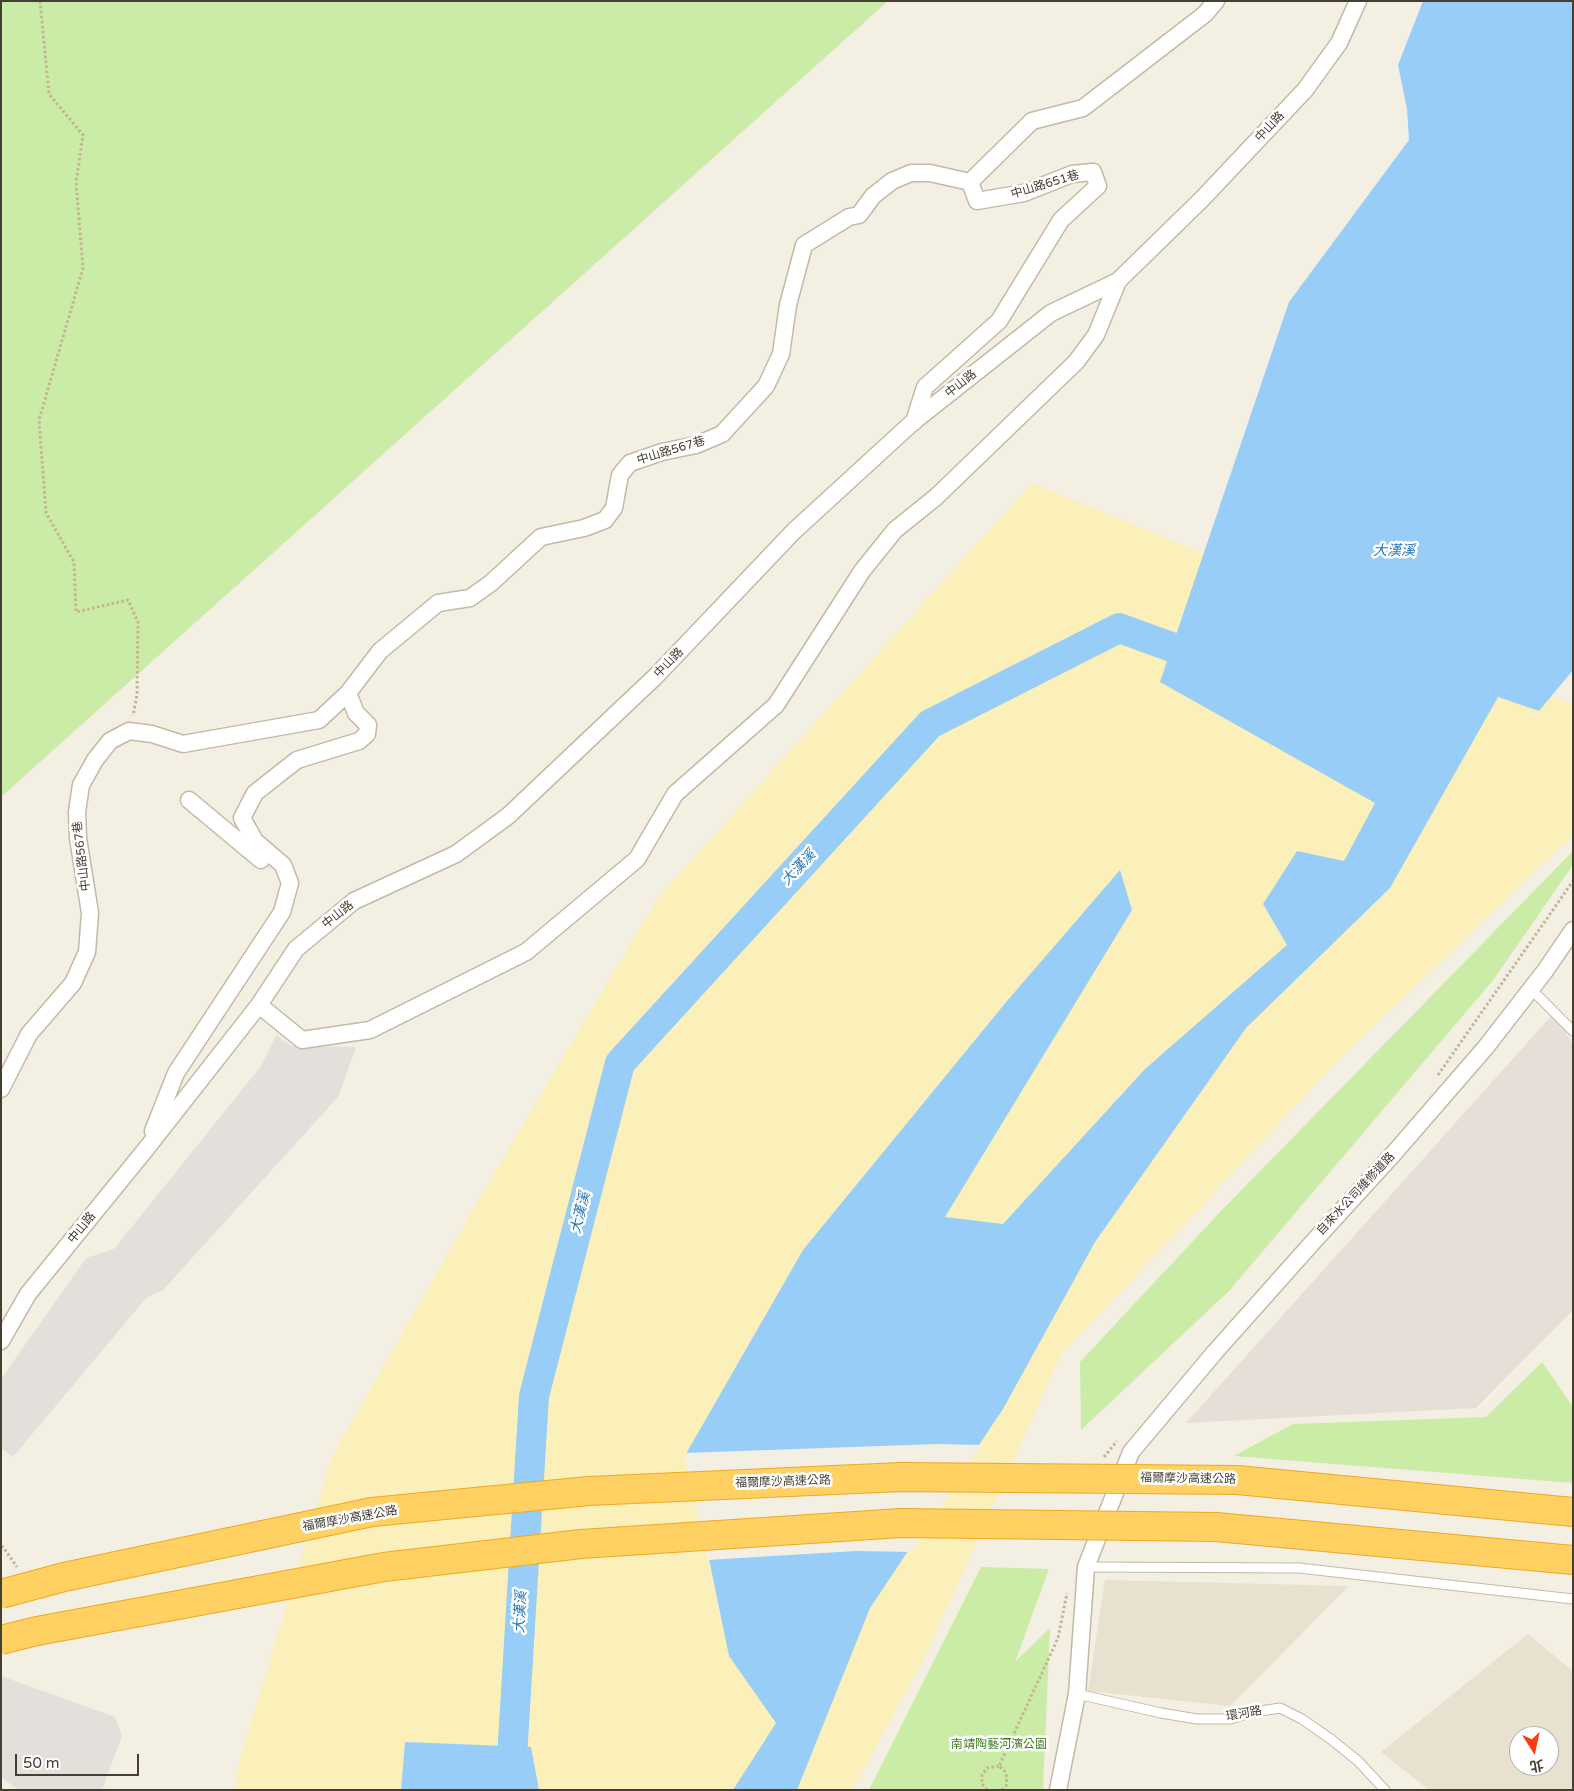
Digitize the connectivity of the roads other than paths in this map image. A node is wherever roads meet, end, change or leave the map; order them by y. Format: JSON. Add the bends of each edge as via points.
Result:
{"nodes":[{"id":1,"x":1216,"y":1,"type":"edge"},
{"id":2,"x":1358,"y":1,"type":"edge"},
{"id":3,"x":970,"y":182,"type":"junction"},
{"id":4,"x":1118,"y":281,"type":"junction"},
{"id":5,"x":914,"y":422,"type":"junction"},
{"id":6,"x":348,"y":693,"type":"junction"},
{"id":7,"x":189,"y":800,"type":"dead end"},
{"id":8,"x":290,"y":883,"type":"junction"},
{"id":9,"x":1573,"y":930,"type":"edge"},
{"id":10,"x":1531,"y":989,"type":"junction"},
{"id":11,"x":259,"y":1005,"type":"junction"},
{"id":12,"x":1573,"y":1031,"type":"edge"},
{"id":13,"x":1,"y":1089,"type":"edge"},
{"id":14,"x":146,"y":1148,"type":"junction"},
{"id":15,"x":1,"y":1341,"type":"edge"},
{"id":16,"x":1573,"y":1512,"type":"edge"},
{"id":17,"x":1573,"y":1560,"type":"edge"},
{"id":18,"x":1086,"y":1567,"type":"junction"},
{"id":19,"x":1,"y":1594,"type":"edge"},
{"id":20,"x":1573,"y":1598,"type":"edge"},
{"id":21,"x":1,"y":1640,"type":"edge"},
{"id":22,"x":1077,"y":1694,"type":"junction"},
{"id":23,"x":1058,"y":1790,"type":"edge"},
{"id":24,"x":1385,"y":1790,"type":"edge"}],
"edges":[{"from":1,"to":3,"type":"street","via":[[1205,14],[1083,108],[1032,121]]},
{"from":2,"to":4,"type":"street","name":"中山路","via":[[1339,43],[1305,90],[1202,199]]},
{"from":3,"to":5,"type":"street","name":"中山路651巷","via":[[977,201],[1024,193],[1072,174],[1093,172],[1098,186],[1061,220],[999,321],[925,387]]},
{"from":3,"to":6,"type":"street","name":"中山路567巷","via":[[930,173],[911,173],[892,181],[873,196],[859,215],[849,217],[804,245],[788,305],[781,354],[766,386],[722,434],[696,445],[630,463],[620,475],[614,508],[605,520],[541,537],[470,598],[438,603],[380,651]]},
{"from":4,"to":5,"type":"street","name":"中山路","via":[[1050,313]]},
{"from":4,"to":11,"type":"street","via":[[1096,335],[1076,362],[936,497],[894,530],[862,571],[776,705],[675,794],[630,866],[526,952],[370,1030],[302,1040]]},
{"from":5,"to":11,"type":"street","name":"中山路","via":[[794,531],[656,676],[508,816],[456,854],[354,901],[296,949]]},
{"from":6,"to":8,"type":"street","via":[[356,713],[368,725],[367,734],[359,741],[297,760],[255,793],[242,818],[254,841],[283,864]]},
{"from":6,"to":13,"type":"street","name":"中山路567巷","via":[[319,720],[183,744],[129,731],[110,741],[81,784],[77,812],[90,913],[88,952],[73,983],[29,1034]]},
{"from":7,"to":8,"type":"street"},
{"from":8,"to":14,"type":"street","via":[[282,912],[176,1073]]},
{"from":9,"to":10,"type":"street","name":"自來水公司維修道路"},
{"from":10,"to":12,"type":"lane"},
{"from":10,"to":18,"type":"street","name":"自來水公司維修道路","via":[[1486,1047],[1222,1344],[1131,1452]]},
{"from":11,"to":14,"type":"street","name":"中山路"},
{"from":14,"to":15,"type":"street","name":"中山路","via":[[28,1294]]},
{"from":16,"to":19,"type":"highway","name":"福爾摩沙高速公路","bridge":true,"via":[[1237,1480],[901,1477],[589,1491],[372,1512],[64,1577]]},
{"from":17,"to":21,"type":"highway","bridge":true,"via":[[1216,1527],[901,1523],[581,1544],[384,1567]]},
{"from":18,"to":20,"type":"lane","via":[[1299,1568]]},
{"from":18,"to":22,"type":"street"},
{"from":22,"to":23,"type":"street"},
{"from":22,"to":24,"type":"lane","name":"環河路","via":[[1197,1719],[1230,1718],[1280,1708],[1302,1718],[1332,1740],[1358,1761]]}]}
